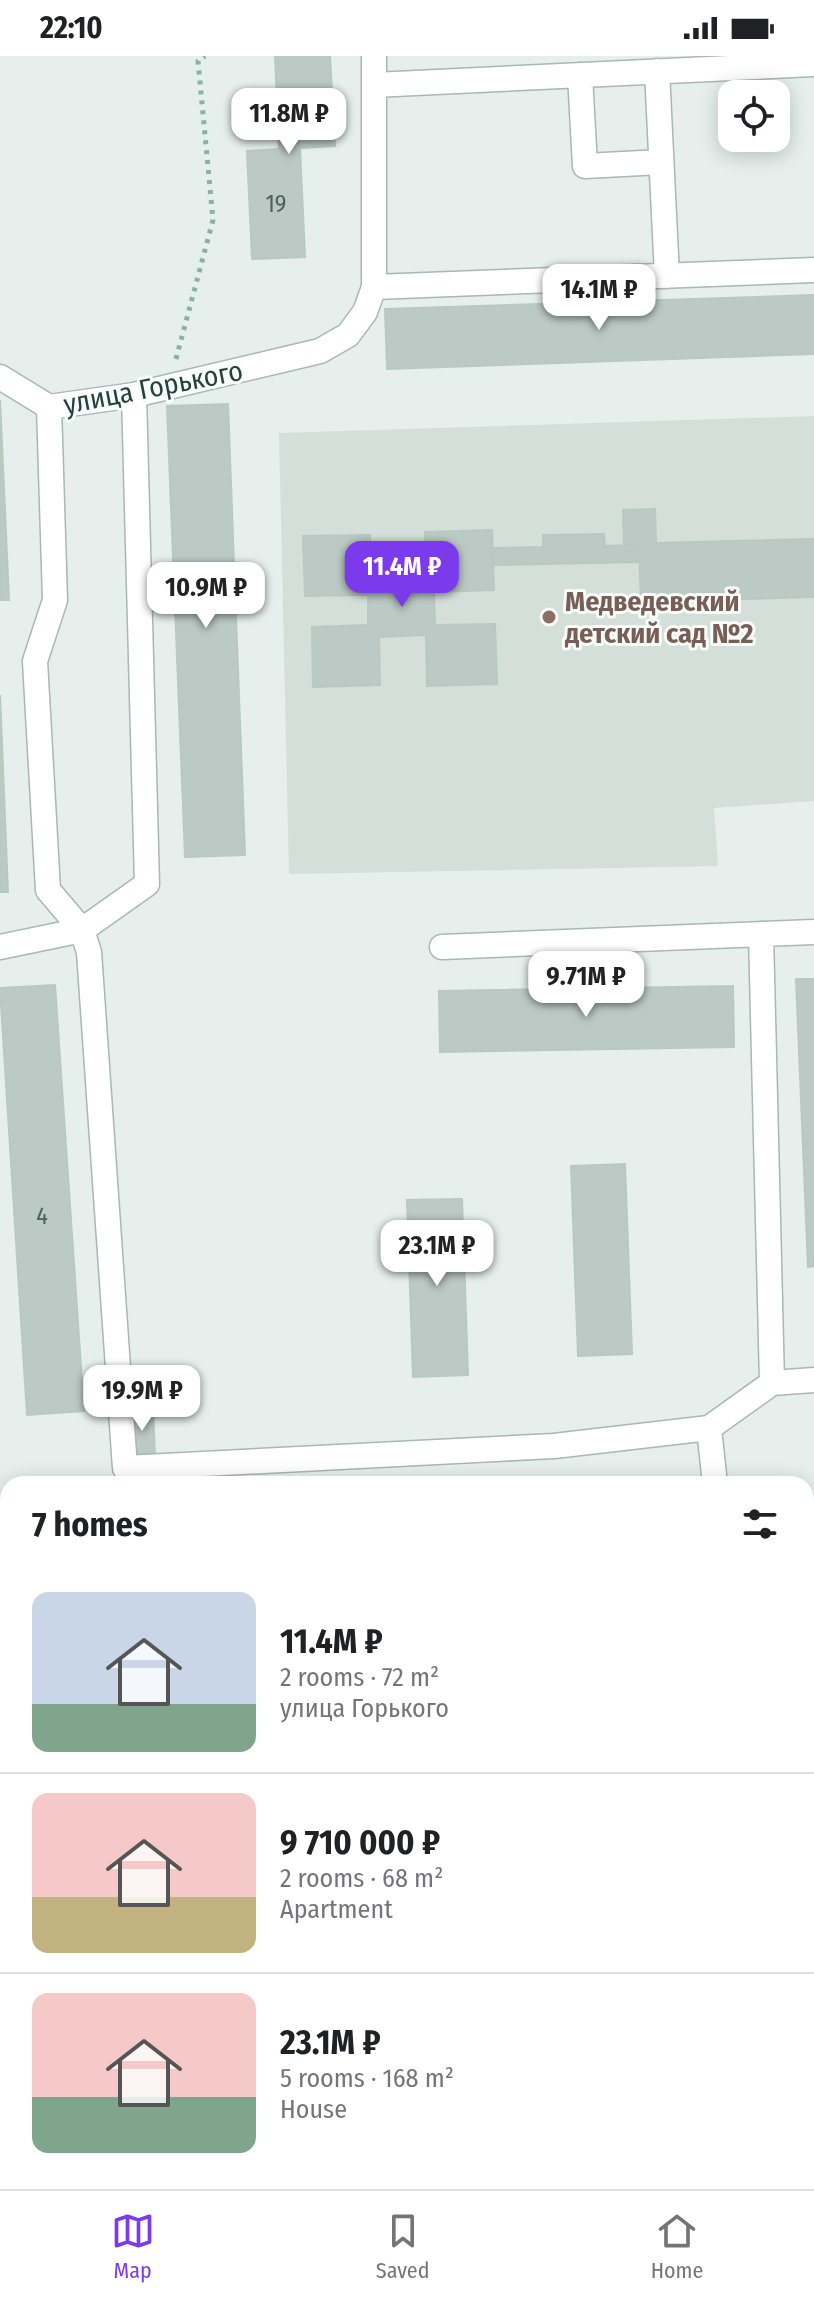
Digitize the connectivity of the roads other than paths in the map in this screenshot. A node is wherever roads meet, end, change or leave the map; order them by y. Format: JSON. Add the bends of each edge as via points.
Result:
{"nodes":[{"id":1,"x":374,"y":56,"type":"edge"},
{"id":2,"x":814,"y":64,"type":"edge"},
{"id":3,"x":657,"y":71,"type":"junction"},
{"id":4,"x":580,"y":75,"type":"junction"},
{"id":5,"x":374,"y":85,"type":"junction"},
{"id":6,"x":661,"y":162,"type":"junction"},
{"id":7,"x":814,"y":270,"type":"edge"},
{"id":8,"x":667,"y":276,"type":"junction"},
{"id":9,"x":374,"y":287,"type":"junction"},
{"id":10,"x":0,"y":377,"type":"edge"},
{"id":11,"x":134,"y":395,"type":"junction"},
{"id":12,"x":49,"y":407,"type":"junction"},
{"id":13,"x":82,"y":930,"type":"junction"},
{"id":14,"x":814,"y":932,"type":"edge"},
{"id":15,"x":761,"y":934,"type":"junction"},
{"id":16,"x":0,"y":947,"type":"edge"},
{"id":17,"x":442,"y":947,"type":"dead end"},
{"id":18,"x":814,"y":1380,"type":"edge"},
{"id":19,"x":772,"y":1383,"type":"junction"},
{"id":20,"x":709,"y":1428,"type":"junction"},
{"id":21,"x":714,"y":1476,"type":"edge"}],
"edges":[{"from":1,"to":5,"type":"street","name":"улица Горького"},
{"from":2,"to":3,"type":"street"},
{"from":3,"to":4,"type":"street"},
{"from":3,"to":6,"type":"street"},
{"from":4,"to":5,"type":"street"},
{"from":4,"to":6,"type":"street","via":[[585,166]]},
{"from":5,"to":9,"type":"street","name":"улица Горького"},
{"from":6,"to":8,"type":"street"},
{"from":7,"to":8,"type":"street"},
{"from":8,"to":9,"type":"street"},
{"from":9,"to":11,"type":"street","name":"улица Горького","via":[[348,335],[320,351]]},
{"from":10,"to":12,"type":"street"},
{"from":11,"to":12,"type":"street","name":"улица Горького"},
{"from":11,"to":13,"type":"street","via":[[147,884]]},
{"from":12,"to":13,"type":"street","name":"улица Горького","via":[[55,600],[35,661],[47,875],[48,890]]},
{"from":13,"to":16,"type":"street"},
{"from":13,"to":20,"type":"street","via":[[89,952],[125,1468],[554,1446]]},
{"from":14,"to":15,"type":"street"},
{"from":15,"to":17,"type":"street"},
{"from":15,"to":19,"type":"street"},
{"from":18,"to":19,"type":"street"},
{"from":19,"to":20,"type":"street"},
{"from":20,"to":21,"type":"street"}]}
